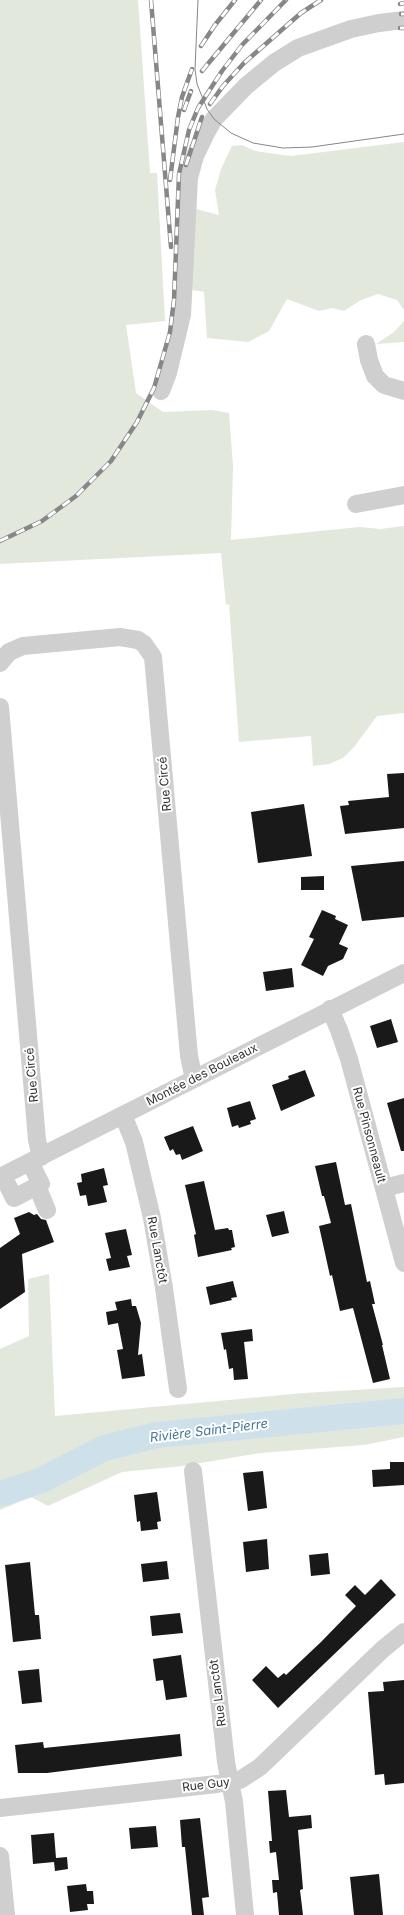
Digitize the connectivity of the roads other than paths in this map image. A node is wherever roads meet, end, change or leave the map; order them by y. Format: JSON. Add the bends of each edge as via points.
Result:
{"nodes":[{"id":1,"x":404,"y":20,"type":"edge"},
{"id":2,"x":366,"y":344,"type":"dead end"},
{"id":3,"x":161,"y":391,"type":"dead end"},
{"id":4,"x":404,"y":391,"type":"edge"},
{"id":5,"x":404,"y":496,"type":"edge"},
{"id":6,"x":356,"y":504,"type":"dead end"},
{"id":7,"x":0,"y":663,"type":"edge"},
{"id":8,"x":0,"y":707,"type":"edge"},
{"id":9,"x":404,"y":973,"type":"edge"},
{"id":10,"x":330,"y":1009,"type":"junction"},
{"id":11,"x":194,"y":1079,"type":"junction"},
{"id":12,"x":123,"y":1115,"type":"junction"},
{"id":13,"x":36,"y":1159,"type":"junction"},
{"id":14,"x":2,"y":1176,"type":"edge"},
{"id":15,"x":404,"y":1183,"type":"edge"},
{"id":16,"x":37,"y":1186,"type":"junction"},
{"id":17,"x":384,"y":1188,"type":"junction"},
{"id":18,"x":47,"y":1210,"type":"dead end"},
{"id":19,"x":404,"y":1263,"type":"edge"},
{"id":20,"x":178,"y":1389,"type":"dead end"},
{"id":21,"x":193,"y":1472,"type":"dead end"},
{"id":22,"x":404,"y":1632,"type":"edge"},
{"id":23,"x":230,"y":1782,"type":"junction"},
{"id":24,"x":0,"y":1808,"type":"edge"},
{"id":25,"x":0,"y":1856,"type":"edge"},
{"id":26,"x":6,"y":1915,"type":"edge"},
{"id":27,"x":245,"y":1915,"type":"edge"}],
"edges":[{"from":1,"to":3,"type":"street","via":[[351,28],[298,48],[274,63],[246,86],[214,119],[195,156],[189,178],[182,315]]},
{"from":2,"to":4,"type":"street","via":[[375,376],[384,385]]},
{"from":5,"to":6,"type":"street"},
{"from":7,"to":11,"type":"street","name":"Rue Circé","via":[[9,652],[22,646],[120,637],[138,640],[153,657],[189,1056]]},
{"from":8,"to":13,"type":"street","name":"Rue Circé","via":[[37,1140]]},
{"from":9,"to":10,"type":"street","name":"Montée des Bouleaux"},
{"from":10,"to":11,"type":"street","name":"Montée des Bouleaux"},
{"from":10,"to":17,"type":"street","name":"Rue Pinsonneault","via":[[348,1059]]},
{"from":11,"to":12,"type":"street","name":"Montée des Bouleaux"},
{"from":12,"to":13,"type":"street","name":"Montée des Bouleaux"},
{"from":12,"to":20,"type":"street","name":"Rue Lanctôt","via":[[134,1142],[152,1218]]},
{"from":13,"to":14,"type":"street","name":"Montée des Bouleaux"},
{"from":13,"to":16,"type":"street","name":"Rue Circé","via":[[41,1184]]},
{"from":14,"to":16,"type":"street","via":[[14,1198]]},
{"from":15,"to":17,"type":"street"},
{"from":16,"to":18,"type":"street"},
{"from":17,"to":19,"type":"street","name":"Rue Pinsonneault"},
{"from":21,"to":23,"type":"street","name":"Rue Lanctôt"},
{"from":22,"to":23,"type":"street","name":"Rue Guy","via":[[382,1649],[260,1767],[240,1780]]},
{"from":23,"to":24,"type":"street","name":"Rue Guy"},
{"from":23,"to":27,"type":"street","name":"Rue Lanctôt"},
{"from":25,"to":26,"type":"street"}]}
